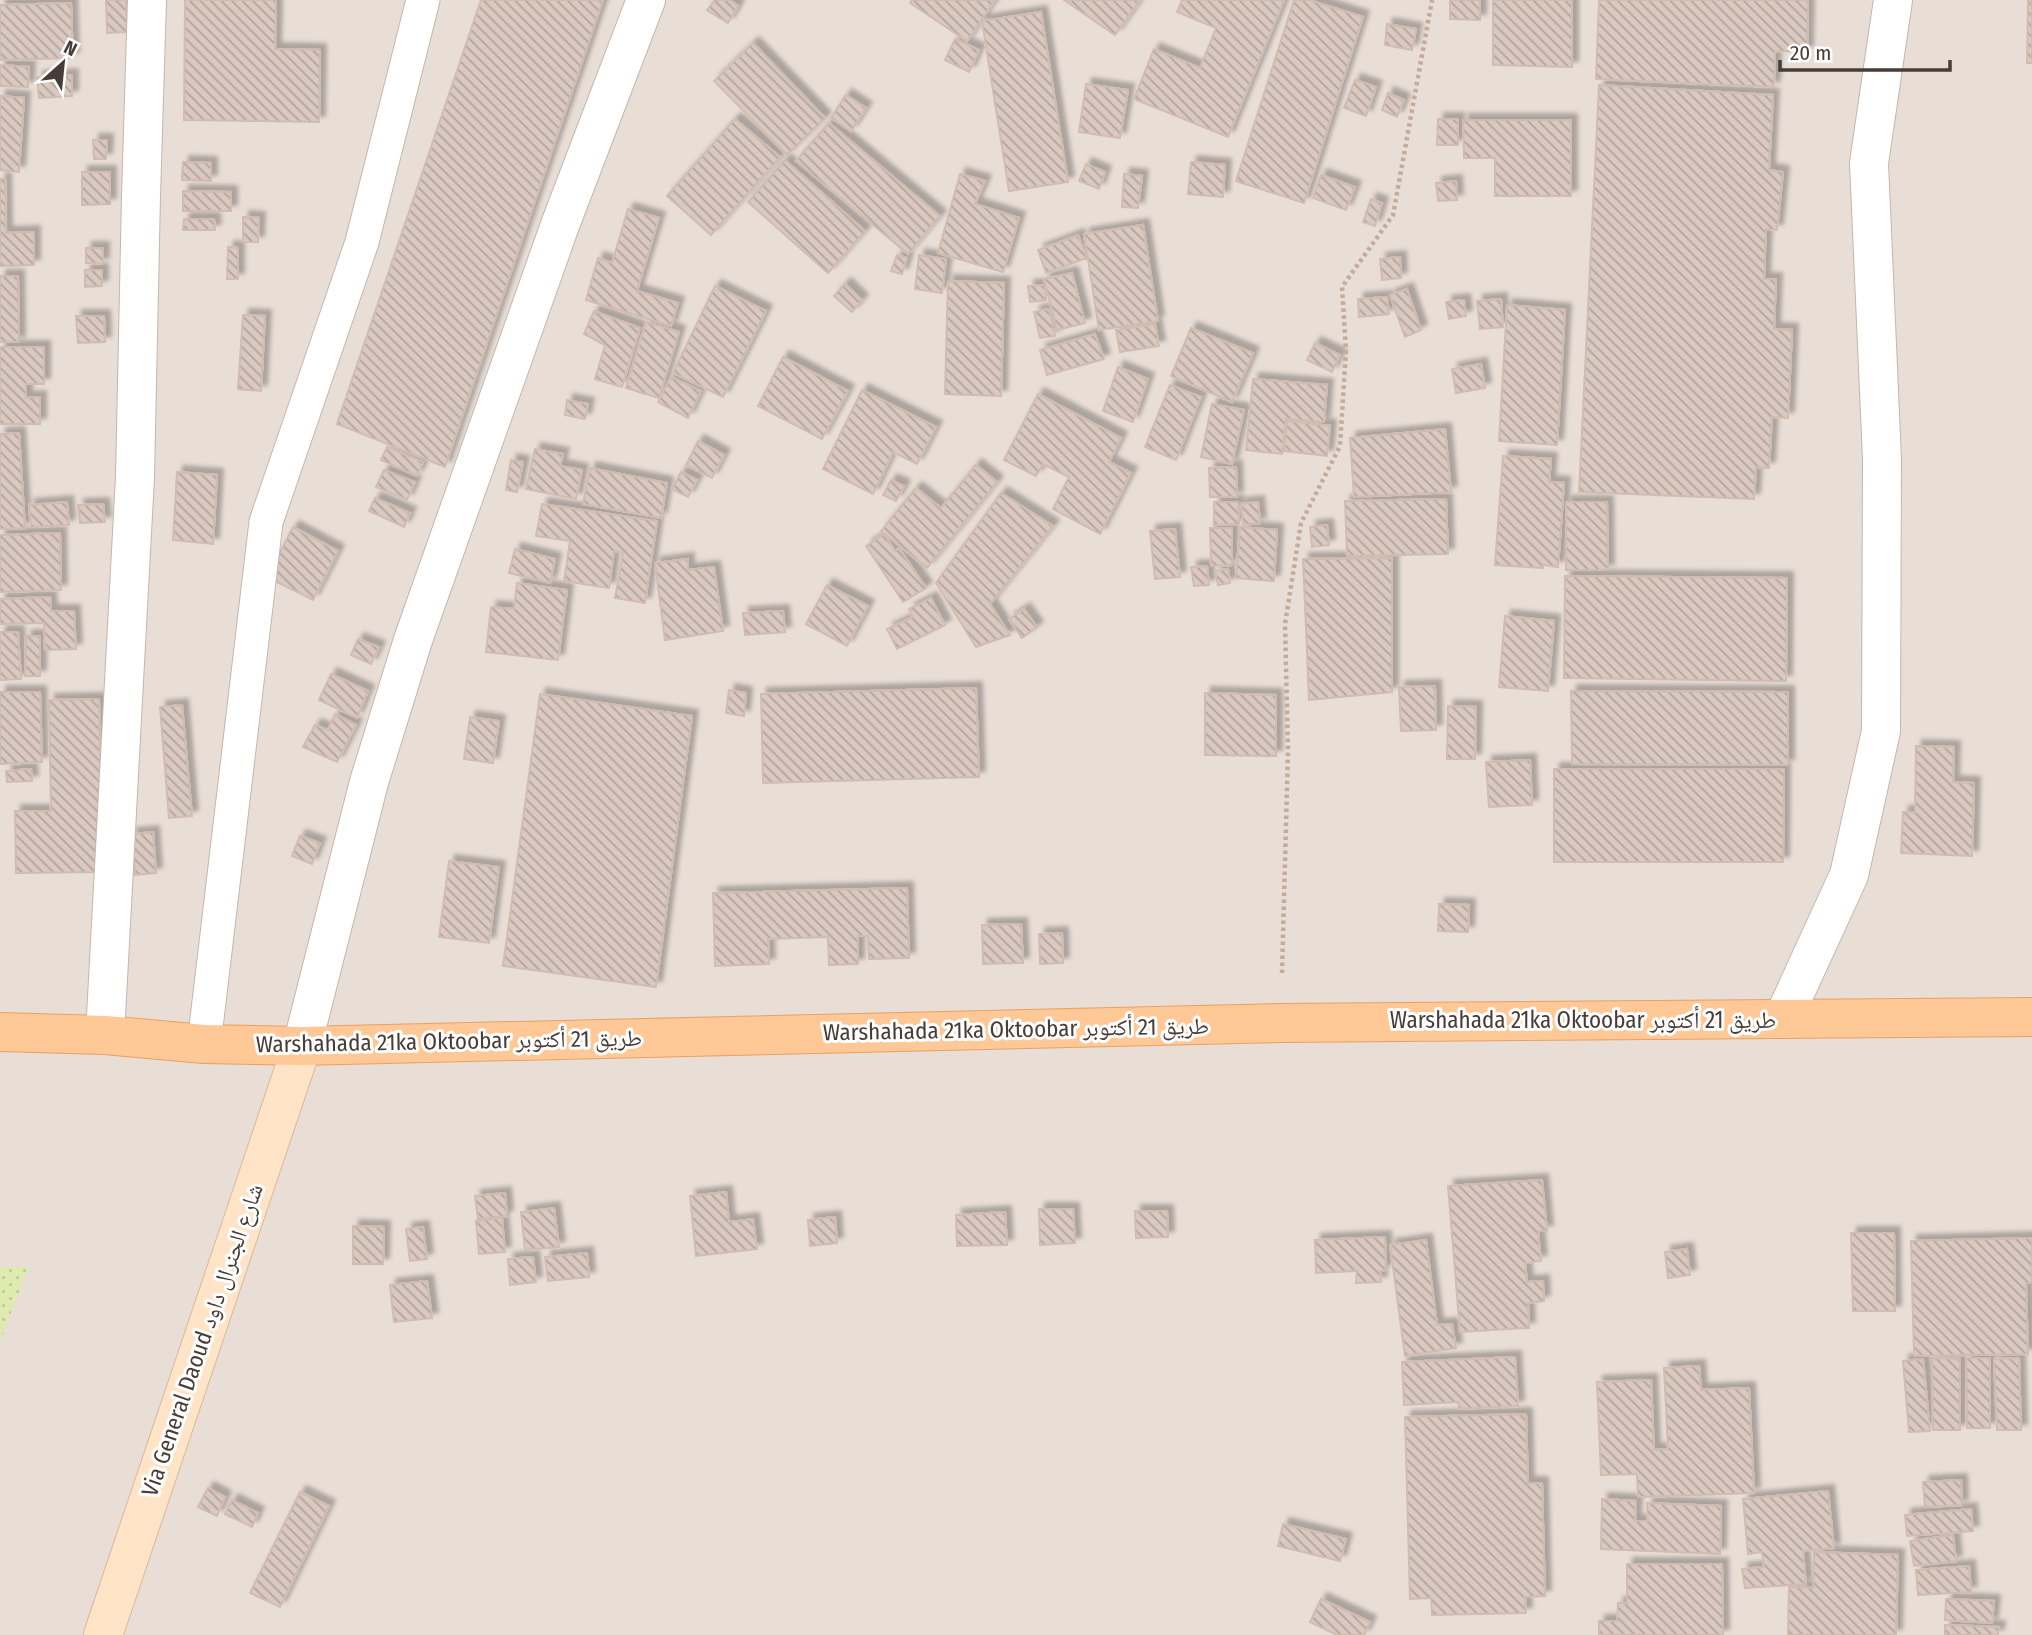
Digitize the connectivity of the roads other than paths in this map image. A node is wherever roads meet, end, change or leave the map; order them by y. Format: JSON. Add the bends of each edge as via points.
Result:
{"nodes":[{"id":1,"x":148,"y":0,"type":"edge"},
{"id":2,"x":424,"y":0,"type":"edge"},
{"id":3,"x":646,"y":0,"type":"edge"},
{"id":4,"x":1893,"y":0,"type":"edge"},
{"id":5,"x":2032,"y":1017,"type":"edge"},
{"id":6,"x":1783,"y":1019,"type":"junction"},
{"id":7,"x":0,"y":1032,"type":"edge"},
{"id":8,"x":105,"y":1035,"type":"junction"},
{"id":9,"x":204,"y":1044,"type":"junction"},
{"id":10,"x":302,"y":1045,"type":"junction"},
{"id":11,"x":104,"y":1634,"type":"edge"}],
"edges":[{"from":1,"to":8,"type":"street","via":[[135,477]]},
{"from":2,"to":9,"type":"lane","via":[[362,242],[266,522]]},
{"from":3,"to":10,"type":"street","via":[[560,225],[413,639],[369,782]]},
{"from":4,"to":6,"type":"street","via":[[1869,163],[1882,459],[1881,731],[1849,875]]},
{"from":5,"to":6,"type":"main road","name":"Warshahada 21ka Oktoobar طريق 21 أكتوبر"},
{"from":6,"to":10,"type":"main road","name":"Warshahada 21ka Oktoobar طريق 21 أكتوبر","via":[[1280,1023]]},
{"from":7,"to":8,"type":"main road","name":"Warshahada 21ka Oktoobar طريق 21 أكتوبر"},
{"from":8,"to":9,"type":"main road","name":"Warshahada 21ka Oktoobar طريق 21 أكتوبر"},
{"from":9,"to":10,"type":"main road","name":"Warshahada 21ka Oktoobar طريق 21 أكتوبر"},
{"from":10,"to":11,"type":"main road","name":"Via General Daoud شارع الجنرال داود"}]}
